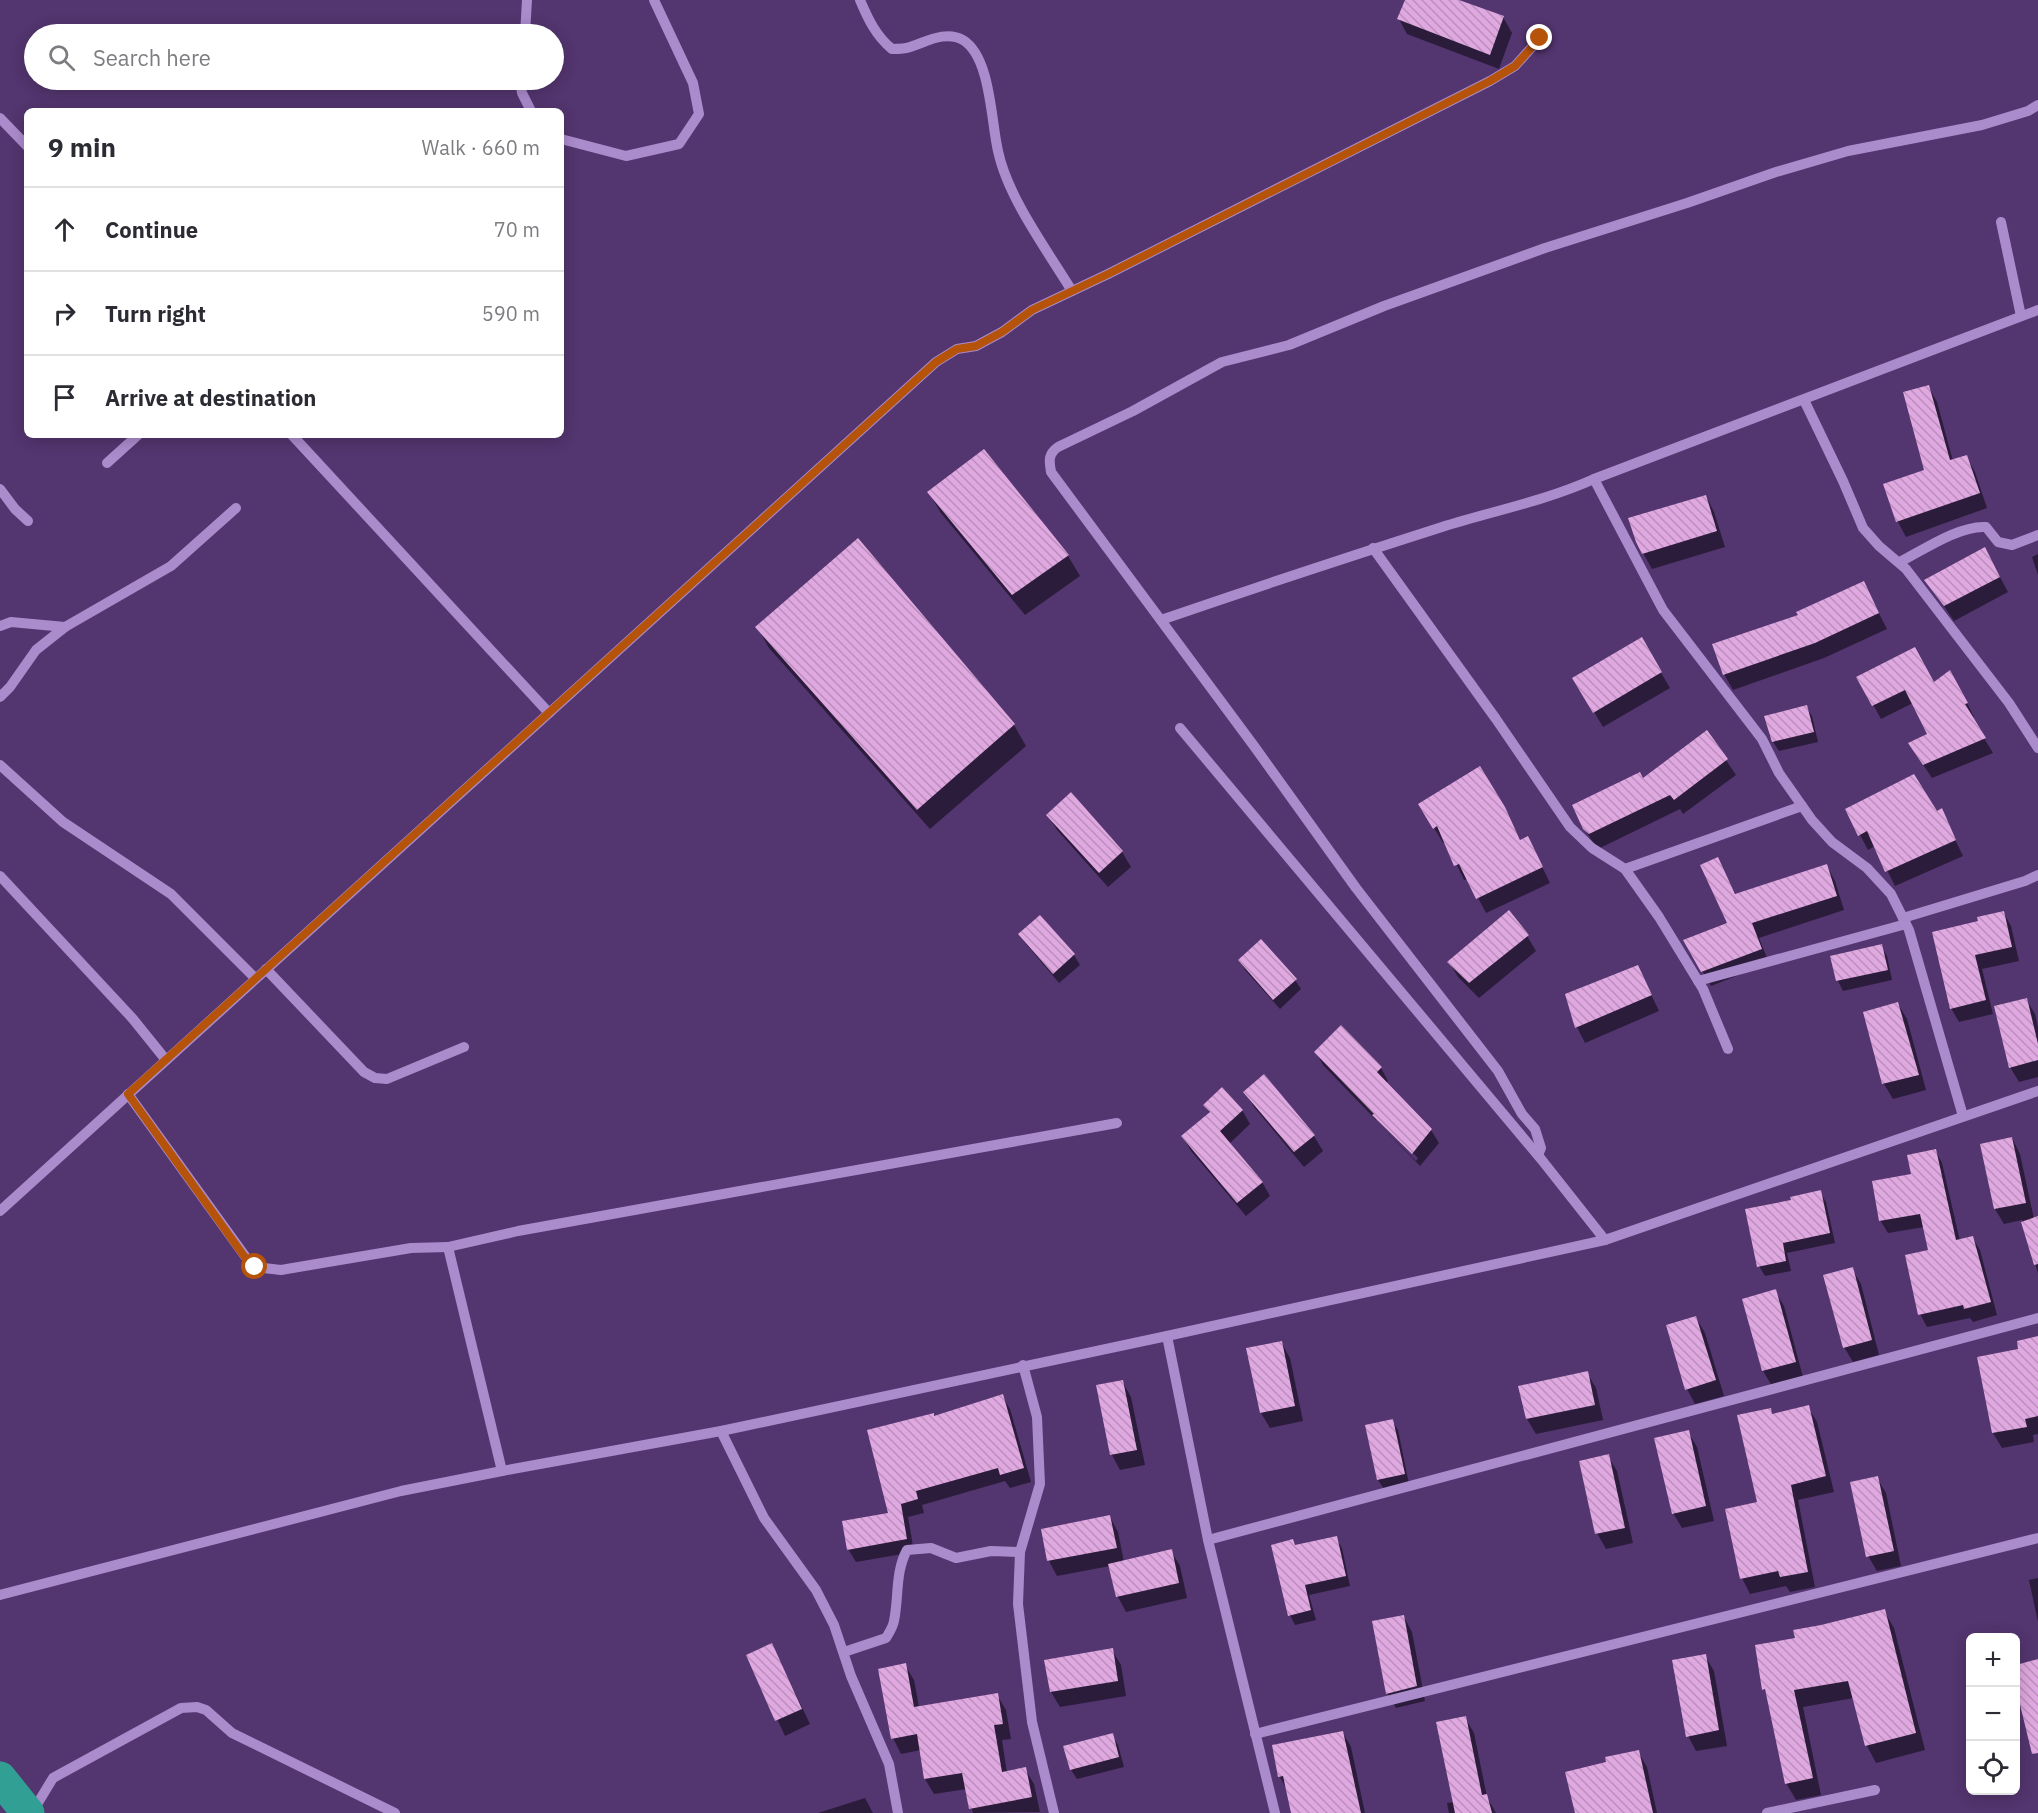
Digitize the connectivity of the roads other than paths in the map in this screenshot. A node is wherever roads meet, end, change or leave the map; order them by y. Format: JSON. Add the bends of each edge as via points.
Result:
{"nodes":[{"id":1,"x":526,"y":0,"type":"edge"},
{"id":2,"x":654,"y":0,"type":"edge"},
{"id":3,"x":860,"y":0,"type":"edge"},
{"id":4,"x":525,"y":24,"type":"edge"},
{"id":5,"x":1540,"y":38,"type":"dead end"},
{"id":6,"x":522,"y":90,"type":"edge"},
{"id":7,"x":2038,"y":105,"type":"edge"},
{"id":8,"x":530,"y":108,"type":"edge"},
{"id":9,"x":0,"y":118,"type":"edge"},
{"id":10,"x":564,"y":140,"type":"edge"},
{"id":11,"x":24,"y":143,"type":"edge"},
{"id":12,"x":2001,"y":222,"type":"dead end"},
{"id":13,"x":1072,"y":291,"type":"junction"},
{"id":14,"x":2038,"y":310,"type":"edge"},
{"id":15,"x":2021,"y":316,"type":"junction"},
{"id":16,"x":1804,"y":400,"type":"junction"},
{"id":17,"x":135,"y":438,"type":"edge"},
{"id":18,"x":295,"y":438,"type":"edge"},
{"id":19,"x":107,"y":463,"type":"dead end"},
{"id":20,"x":1594,"y":479,"type":"junction"},
{"id":21,"x":0,"y":489,"type":"edge"},
{"id":22,"x":236,"y":508,"type":"dead end"},
{"id":23,"x":28,"y":521,"type":"dead end"},
{"id":24,"x":2038,"y":535,"type":"edge"},
{"id":25,"x":1373,"y":548,"type":"junction"},
{"id":26,"x":1900,"y":562,"type":"junction"},
{"id":27,"x":1161,"y":620,"type":"junction"},
{"id":28,"x":0,"y":626,"type":"edge"},
{"id":29,"x":65,"y":627,"type":"junction"},
{"id":30,"x":0,"y":697,"type":"edge"},
{"id":31,"x":549,"y":713,"type":"junction"},
{"id":32,"x":1180,"y":728,"type":"dead end"},
{"id":33,"x":2038,"y":748,"type":"edge"},
{"id":34,"x":0,"y":765,"type":"edge"},
{"id":35,"x":1802,"y":806,"type":"junction"},
{"id":36,"x":1625,"y":869,"type":"junction"},
{"id":37,"x":2038,"y":875,"type":"edge"},
{"id":38,"x":0,"y":876,"type":"edge"},
{"id":39,"x":1904,"y":921,"type":"junction"},
{"id":40,"x":266,"y":969,"type":"junction"},
{"id":41,"x":255,"y":978,"type":"junction"},
{"id":42,"x":1698,"y":981,"type":"junction"},
{"id":43,"x":464,"y":1047,"type":"dead end"},
{"id":44,"x":1728,"y":1049,"type":"dead end"},
{"id":45,"x":166,"y":1060,"type":"junction"},
{"id":46,"x":2038,"y":1091,"type":"edge"},
{"id":47,"x":128,"y":1094,"type":"junction"},
{"id":48,"x":1964,"y":1116,"type":"junction"},
{"id":49,"x":1117,"y":1123,"type":"dead end"},
{"id":50,"x":1538,"y":1155,"type":"junction"},
{"id":51,"x":0,"y":1211,"type":"edge"},
{"id":52,"x":1605,"y":1240,"type":"junction"},
{"id":53,"x":448,"y":1247,"type":"junction"},
{"id":54,"x":2038,"y":1318,"type":"edge"},
{"id":55,"x":1167,"y":1336,"type":"junction"},
{"id":56,"x":1023,"y":1365,"type":"junction"},
{"id":57,"x":720,"y":1431,"type":"junction"},
{"id":58,"x":502,"y":1471,"type":"junction"},
{"id":59,"x":2038,"y":1538,"type":"edge"},
{"id":60,"x":1208,"y":1540,"type":"junction"},
{"id":61,"x":1020,"y":1552,"type":"junction"},
{"id":62,"x":0,"y":1595,"type":"edge"},
{"id":63,"x":844,"y":1652,"type":"junction"},
{"id":64,"x":1255,"y":1734,"type":"junction"},
{"id":65,"x":0,"y":1778,"type":"edge"},
{"id":66,"x":1875,"y":1790,"type":"dead end"},
{"id":67,"x":30,"y":1813,"type":"edge"},
{"id":68,"x":395,"y":1813,"type":"edge"},
{"id":69,"x":898,"y":1813,"type":"edge"},
{"id":70,"x":1054,"y":1813,"type":"edge"},
{"id":71,"x":1275,"y":1813,"type":"edge"},
{"id":72,"x":1767,"y":1813,"type":"edge"}],
"edges":[{"from":1,"to":4,"type":"street"},
{"from":2,"to":10,"type":"street","via":[[693,83],[699,114],[679,144],[626,156]]},
{"from":3,"to":13,"type":"street","via":[[870,25],[892,49],[948,37],[962,40],[972,50],[987,86],[998,152],[1008,179]]},
{"from":5,"to":13,"type":"street","via":[[1515,66],[1490,81]]},
{"from":6,"to":8,"type":"street"},
{"from":7,"to":27,"type":"street","via":[[1982,125],[1848,151],[1545,248],[1289,345],[1222,362],[1058,447],[1049,460],[1051,472]]},
{"from":9,"to":11,"type":"street"},
{"from":12,"to":15,"type":"street"},
{"from":13,"to":31,"type":"street","via":[[1032,310],[976,346],[957,349],[936,362]]},
{"from":14,"to":15,"type":"street"},
{"from":15,"to":16,"type":"street"},
{"from":16,"to":20,"type":"street"},
{"from":16,"to":26,"type":"street","via":[[1863,528]]},
{"from":17,"to":19,"type":"street"},
{"from":18,"to":31,"type":"street"},
{"from":20,"to":25,"type":"street","via":[[1534,502]]},
{"from":20,"to":35,"type":"street","via":[[1663,610],[1762,739]]},
{"from":21,"to":23,"type":"street"},
{"from":22,"to":29,"type":"street","via":[[171,566]]},
{"from":24,"to":26,"type":"street","via":[[2012,545],[1998,542],[1986,527],[1978,526],[1964,529]]},
{"from":25,"to":27,"type":"street"},
{"from":25,"to":36,"type":"street","via":[[1569,827]]},
{"from":26,"to":33,"type":"street","via":[[2009,703]]},
{"from":27,"to":50,"type":"street","via":[[1356,888],[1498,1071],[1535,1129],[1541,1148]]},
{"from":28,"to":29,"type":"street","via":[[11,622]]},
{"from":29,"to":30,"type":"street","via":[[36,650]]},
{"from":31,"to":40,"type":"street"},
{"from":32,"to":50,"type":"street"},
{"from":34,"to":41,"type":"street","via":[[63,822],[171,894]]},
{"from":35,"to":36,"type":"street"},
{"from":35,"to":39,"type":"street","via":[[1832,842],[1867,868],[1891,894]]},
{"from":36,"to":42,"type":"street"},
{"from":37,"to":39,"type":"street"},
{"from":38,"to":45,"type":"street","via":[[134,1019]]},
{"from":39,"to":42,"type":"street"},
{"from":39,"to":48,"type":"street"},
{"from":40,"to":41,"type":"street"},
{"from":40,"to":43,"type":"street","via":[[364,1072],[375,1078],[387,1079]]},
{"from":41,"to":45,"type":"street"},
{"from":42,"to":44,"type":"street"},
{"from":45,"to":47,"type":"street"},
{"from":46,"to":48,"type":"street"},
{"from":47,"to":51,"type":"street"},
{"from":47,"to":53,"type":"street","via":[[255,1267],[281,1270],[411,1248]]},
{"from":48,"to":52,"type":"street"},
{"from":49,"to":53,"type":"street","via":[[550,1225]]},
{"from":50,"to":52,"type":"street"},
{"from":52,"to":55,"type":"street"},
{"from":53,"to":58,"type":"street"},
{"from":54,"to":60,"type":"street"},
{"from":55,"to":56,"type":"street"},
{"from":55,"to":60,"type":"street"},
{"from":56,"to":57,"type":"street"},
{"from":56,"to":61,"type":"street","via":[[1037,1417],[1040,1484]]},
{"from":57,"to":58,"type":"street"},
{"from":57,"to":63,"type":"street","via":[[764,1518],[816,1590]]},
{"from":58,"to":62,"type":"street","via":[[401,1491]]},
{"from":59,"to":64,"type":"street"},
{"from":60,"to":64,"type":"street"},
{"from":61,"to":63,"type":"street","via":[[991,1551],[956,1558],[931,1548],[908,1550],[902,1560],[894,1623],[886,1638]]},
{"from":61,"to":70,"type":"street","via":[[1018,1604],[1032,1722]]},
{"from":63,"to":69,"type":"street","via":[[889,1764]]},
{"from":64,"to":71,"type":"street"},
{"from":65,"to":67,"type":"highway"},
{"from":66,"to":72,"type":"street"},
{"from":67,"to":68,"type":"street","via":[[53,1778],[182,1708],[197,1707],[232,1733]]}]}
